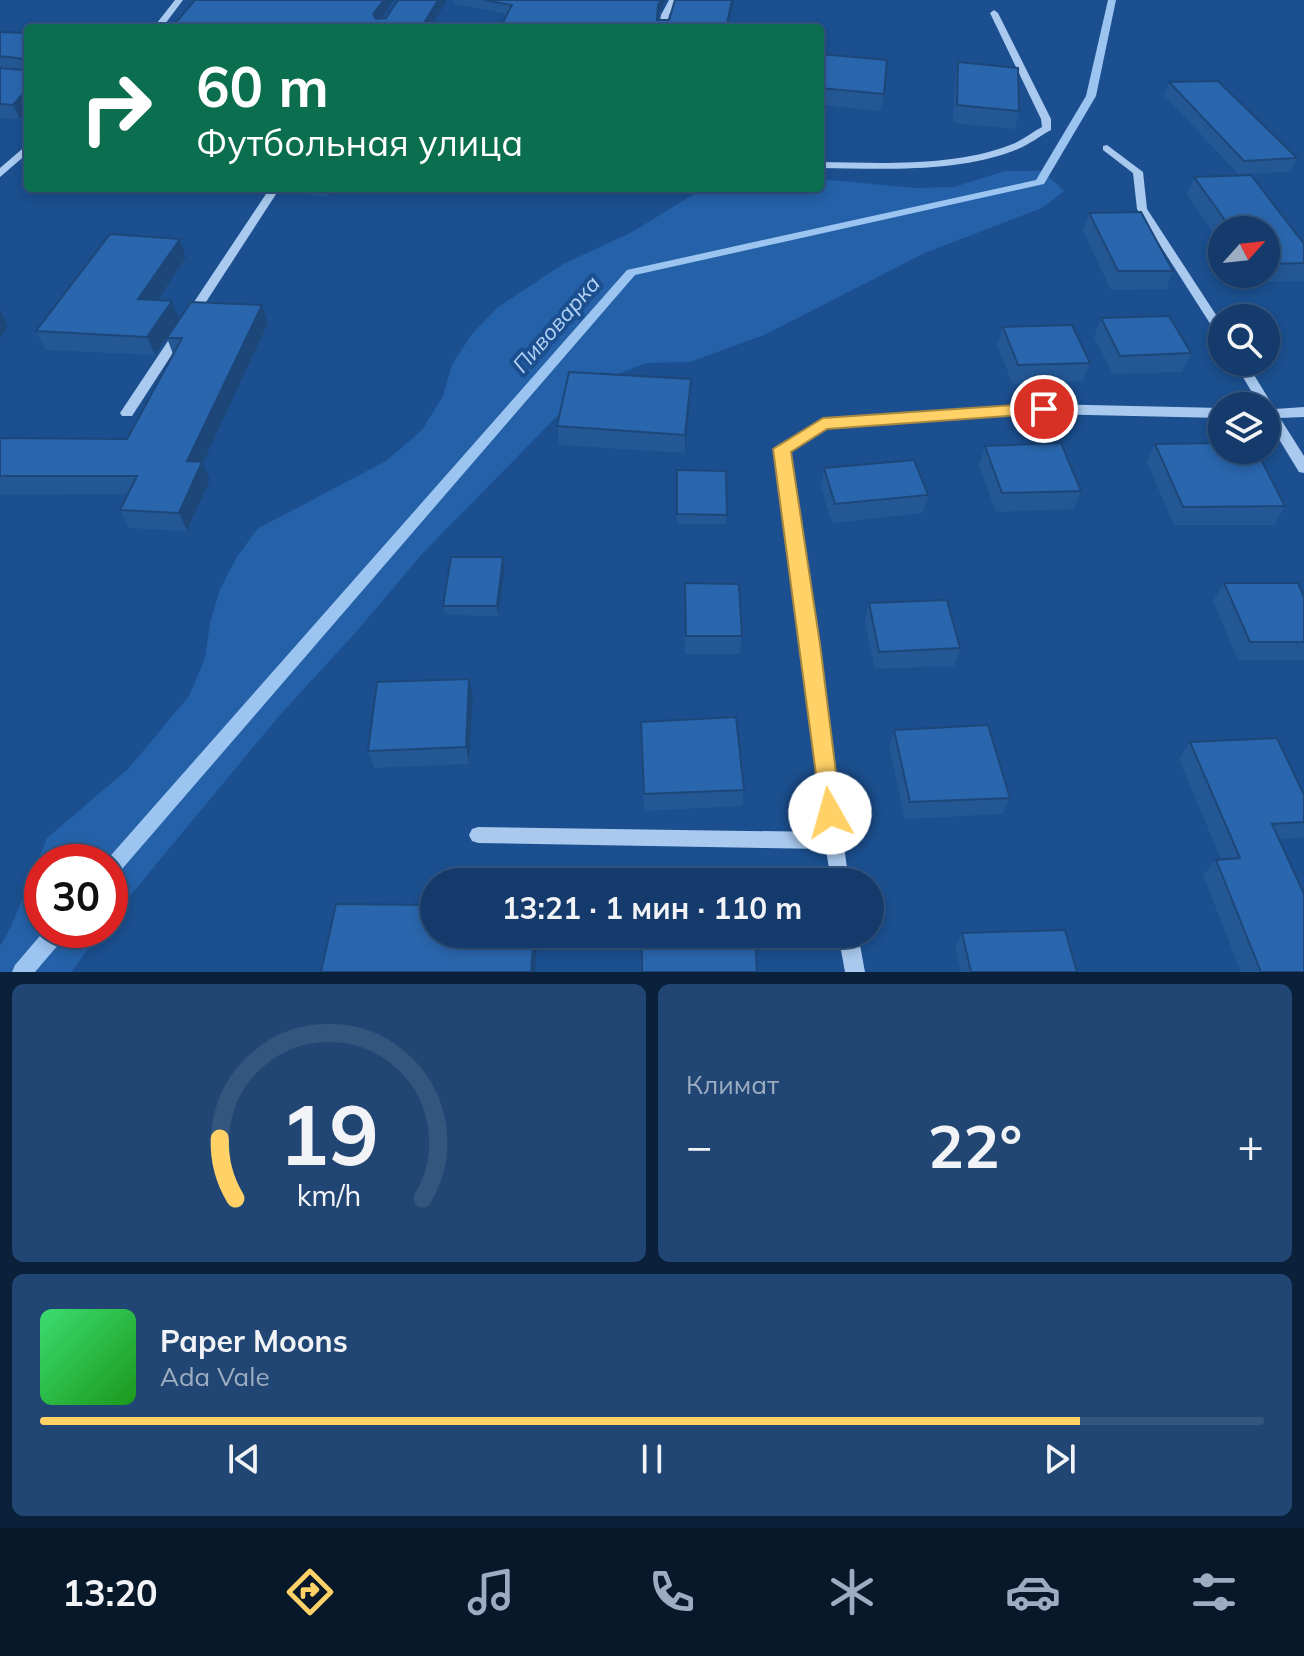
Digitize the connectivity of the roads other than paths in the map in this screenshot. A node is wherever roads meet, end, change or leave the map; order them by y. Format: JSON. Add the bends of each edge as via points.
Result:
{"nodes":[{"id":1,"x":179,"y":0,"type":"edge"},
{"id":2,"x":673,"y":0,"type":"edge"},
{"id":3,"x":994,"y":13,"type":"dead end"},
{"id":4,"x":160,"y":24,"type":"edge"},
{"id":5,"x":664,"y":24,"type":"edge"},
{"id":6,"x":1107,"y":148,"type":"dead end"},
{"id":7,"x":24,"y":151,"type":"edge"},
{"id":8,"x":824,"y":165,"type":"edge"},
{"id":9,"x":0,"y":174,"type":"edge"},
{"id":10,"x":272,"y":192,"type":"edge"},
{"id":11,"x":1208,"y":311,"type":"edge"},
{"id":12,"x":1304,"y":412,"type":"edge"},
{"id":13,"x":127,"y":413,"type":"dead end"},
{"id":14,"x":1208,"y":413,"type":"edge"},
{"id":15,"x":1280,"y":413,"type":"edge"},
{"id":16,"x":1280,"y":430,"type":"edge"},
{"id":17,"x":1304,"y":468,"type":"edge"},
{"id":18,"x":478,"y":835,"type":"dead end"},
{"id":19,"x":833,"y":841,"type":"junction"},
{"id":20,"x":838,"y":868,"type":"edge"},
{"id":21,"x":851,"y":948,"type":"edge"},
{"id":22,"x":855,"y":972,"type":"edge"}],
"edges":[{"from":1,"to":4,"type":"street"},
{"from":2,"to":5,"type":"street"},
{"from":3,"to":8,"type":"street","via":[[1047,128],[1014,147],[981,156]]},
{"from":6,"to":11,"type":"street","via":[[1138,172],[1142,209]]},
{"from":7,"to":9,"type":"street"},
{"from":10,"to":13,"type":"street"},
{"from":12,"to":15,"type":"street"},
{"from":14,"to":19,"type":"street","via":[[1044,409],[823,424],[781,449]]},
{"from":16,"to":17,"type":"street"},
{"from":18,"to":19,"type":"street"},
{"from":19,"to":20,"type":"street"},
{"from":21,"to":22,"type":"street"}]}
